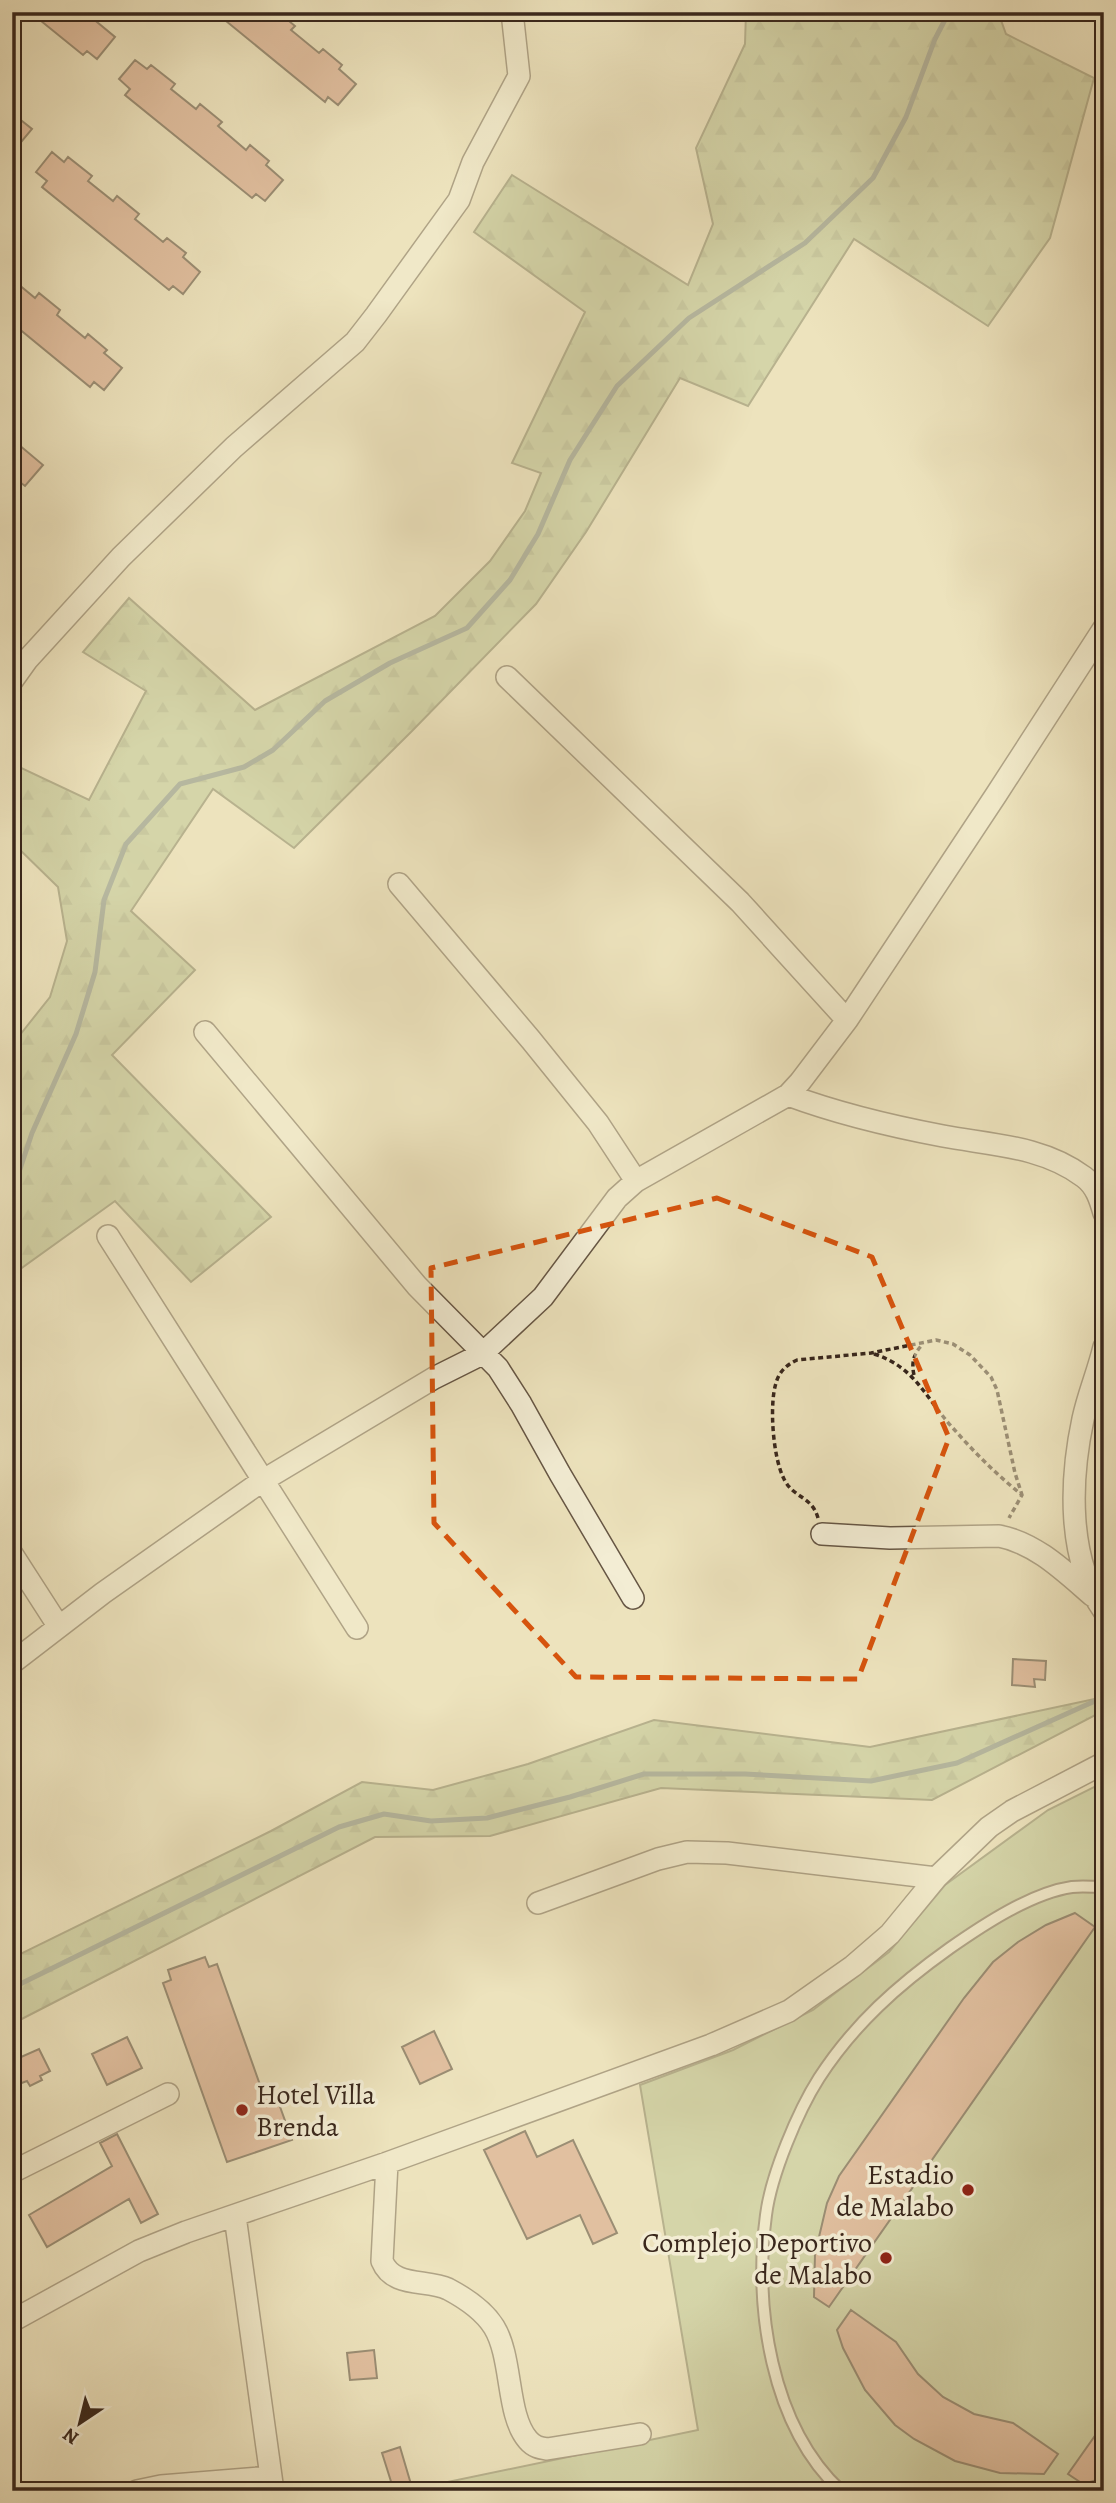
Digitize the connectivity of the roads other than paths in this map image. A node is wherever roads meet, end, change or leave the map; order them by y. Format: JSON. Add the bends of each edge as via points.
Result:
{"nodes":[{"id":1,"x":512,"y":12,"type":"edge"},
{"id":2,"x":1104,"y":628,"type":"edge"},
{"id":3,"x":507,"y":677,"type":"dead end"},
{"id":4,"x":12,"y":681,"type":"edge"},
{"id":5,"x":399,"y":884,"type":"dead end"},
{"id":6,"x":847,"y":1020,"type":"junction"},
{"id":7,"x":205,"y":1032,"type":"dead end"},
{"id":8,"x":788,"y":1095,"type":"junction"},
{"id":9,"x":636,"y":1181,"type":"junction"},
{"id":10,"x":1104,"y":1213,"type":"edge"},
{"id":11,"x":108,"y":1236,"type":"dead end"},
{"id":12,"x":1104,"y":1347,"type":"edge"},
{"id":13,"x":482,"y":1354,"type":"junction"},
{"id":14,"x":262,"y":1480,"type":"junction"},
{"id":15,"x":822,"y":1534,"type":"road end"},
{"id":16,"x":12,"y":1554,"type":"edge"},
{"id":17,"x":634,"y":1598,"type":"dead end"},
{"id":18,"x":1098,"y":1604,"type":"edge"},
{"id":19,"x":59,"y":1627,"type":"junction"},
{"id":20,"x":357,"y":1628,"type":"dead end"},
{"id":21,"x":12,"y":1662,"type":"edge"},
{"id":22,"x":1104,"y":1763,"type":"edge"},
{"id":23,"x":936,"y":1878,"type":"junction"},
{"id":24,"x":1104,"y":1887,"type":"edge"},
{"id":25,"x":538,"y":1903,"type":"dead end"},
{"id":26,"x":168,"y":2094,"type":"dead end"},
{"id":27,"x":387,"y":2163,"type":"junction"},
{"id":28,"x":12,"y":2172,"type":"edge"},
{"id":29,"x":235,"y":2216,"type":"junction"},
{"id":30,"x":12,"y":2321,"type":"edge"},
{"id":31,"x":640,"y":2434,"type":"dead end"},
{"id":32,"x":272,"y":2484,"type":"edge"},
{"id":33,"x":137,"y":2491,"type":"edge"},
{"id":34,"x":841,"y":2491,"type":"edge"}],
"edges":[{"from":1,"to":4,"type":"street","via":[[519,76],[473,162],[459,200],[376,316],[355,342],[234,447],[121,557]]},
{"from":2,"to":6,"type":"street"},
{"from":3,"to":6,"type":"street","via":[[740,902]]},
{"from":5,"to":9,"type":"street","via":[[590,1113]]},
{"from":6,"to":8,"type":"street"},
{"from":7,"to":13,"type":"street","via":[[418,1286]]},
{"from":8,"to":9,"type":"street"},
{"from":8,"to":10,"type":"street","via":[[849,1116],[1050,1157],[1087,1179],[1098,1193]]},
{"from":9,"to":13,"type":"street","via":[[543,1297]]},
{"from":11,"to":14,"type":"street"},
{"from":12,"to":18,"type":"street","via":[[1082,1420],[1075,1488],[1075,1533]]},
{"from":13,"to":14,"type":"street"},
{"from":13,"to":17,"type":"street","via":[[498,1368],[521,1404]]},
{"from":14,"to":19,"type":"street"},
{"from":14,"to":20,"type":"street"},
{"from":15,"to":18,"type":"street","via":[[890,1538],[999,1535],[1040,1553]]},
{"from":16,"to":19,"type":"street"},
{"from":19,"to":21,"type":"street"},
{"from":22,"to":23,"type":"street","via":[[989,1827]]},
{"from":23,"to":25,"type":"street","via":[[687,1852]]},
{"from":23,"to":27,"type":"street","via":[[890,1934],[789,2011],[710,2045]]},
{"from":24,"to":34,"type":"lane","via":[[1072,1887],[1027,1902],[969,1934],[899,1986],[863,2020],[818,2079],[792,2133],[766,2213],[766,2332],[775,2374],[799,2432],[813,2460]]},
{"from":26,"to":28,"type":"street"},
{"from":27,"to":29,"type":"street"},
{"from":27,"to":31,"type":"street","via":[[382,2261],[386,2270],[396,2277],[447,2288],[478,2308],[494,2327],[520,2428],[529,2442],[547,2449]]},
{"from":29,"to":30,"type":"street","via":[[139,2251]]},
{"from":29,"to":32,"type":"street"},
{"from":32,"to":33,"type":"street","via":[[161,2486]]}]}
